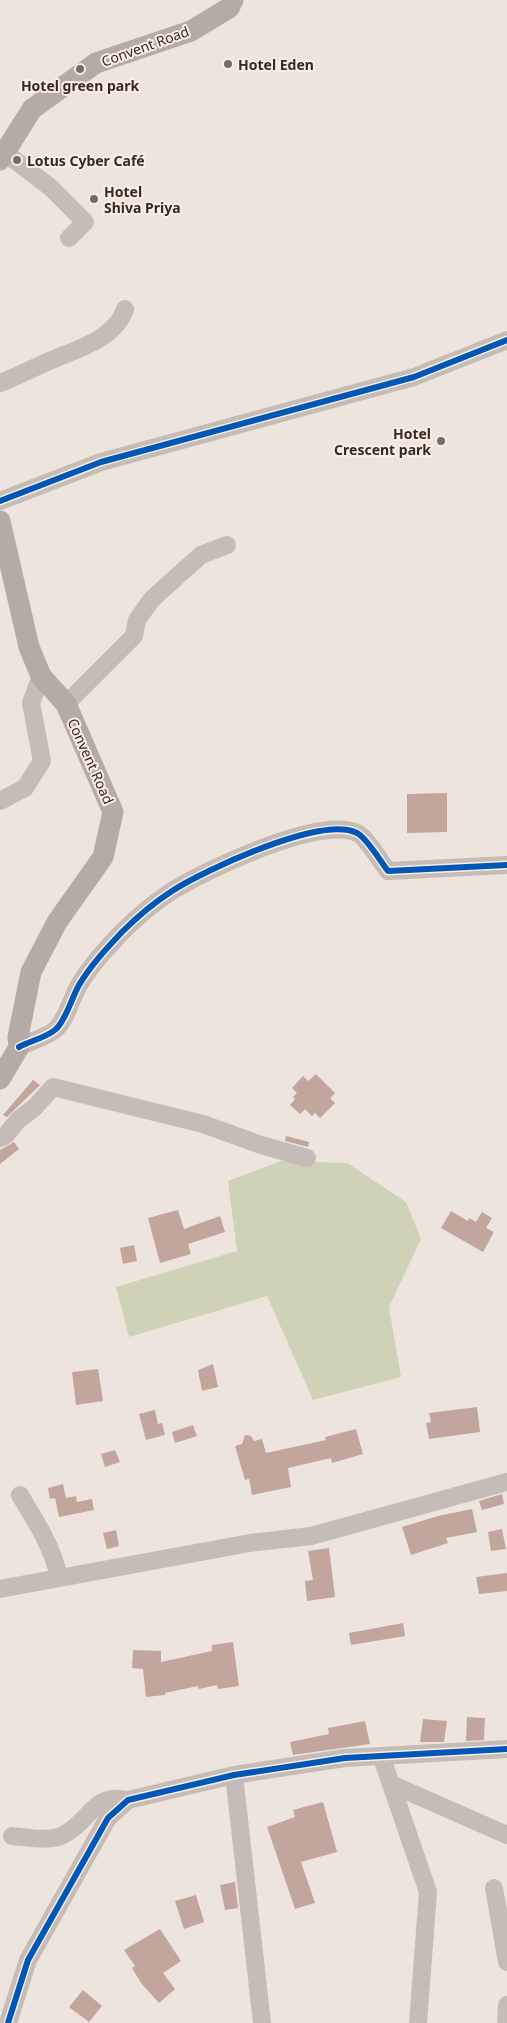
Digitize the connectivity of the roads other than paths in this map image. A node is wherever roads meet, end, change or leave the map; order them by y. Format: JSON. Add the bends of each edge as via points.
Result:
{"nodes":[{"id":1,"x":233,"y":0,"type":"edge"},
{"id":2,"x":2,"y":156,"type":"edge"},
{"id":3,"x":69,"y":238,"type":"dead end"},
{"id":4,"x":125,"y":309,"type":"dead end"},
{"id":5,"x":507,"y":340,"type":"edge"},
{"id":6,"x":0,"y":384,"type":"edge"},
{"id":7,"x":0,"y":501,"type":"edge"},
{"id":8,"x":0,"y":521,"type":"edge"},
{"id":9,"x":227,"y":545,"type":"dead end"},
{"id":10,"x":41,"y":676,"type":"junction"},
{"id":11,"x":66,"y":704,"type":"junction"},
{"id":12,"x":0,"y":801,"type":"edge"},
{"id":13,"x":507,"y":865,"type":"edge"},
{"id":14,"x":19,"y":1047,"type":"junction"},
{"id":15,"x":0,"y":1078,"type":"edge"},
{"id":16,"x":0,"y":1138,"type":"edge"},
{"id":17,"x":307,"y":1158,"type":"dead end"},
{"id":18,"x":507,"y":1482,"type":"edge"},
{"id":19,"x":20,"y":1495,"type":"dead end"},
{"id":20,"x":59,"y":1577,"type":"junction"},
{"id":21,"x":0,"y":1589,"type":"edge"},
{"id":22,"x":507,"y":1749,"type":"edge"},
{"id":23,"x":381,"y":1756,"type":"junction"},
{"id":24,"x":234,"y":1775,"type":"junction"},
{"id":25,"x":391,"y":1784,"type":"junction"},
{"id":26,"x":128,"y":1800,"type":"junction"},
{"id":27,"x":507,"y":1835,"type":"edge"},
{"id":28,"x":12,"y":1836,"type":"dead end"},
{"id":29,"x":494,"y":1888,"type":"dead end"},
{"id":30,"x":507,"y":1962,"type":"edge"},
{"id":31,"x":507,"y":2005,"type":"edge"},
{"id":32,"x":8,"y":2023,"type":"edge"},
{"id":33,"x":262,"y":2023,"type":"edge"},
{"id":34,"x":418,"y":2023,"type":"edge"},
{"id":35,"x":506,"y":2023,"type":"edge"}],
"edges":[{"from":1,"to":2,"type":"main road","name":"Convent Road","via":[[229,8],[191,30],[96,63],[32,109]]},
{"from":2,"to":3,"type":"street","via":[[50,187],[85,222]]},
{"from":4,"to":6,"type":"street","via":[[121,322],[101,337]]},
{"from":5,"to":7,"type":"street","via":[[414,377],[101,462]]},
{"from":8,"to":10,"type":"main road","name":"Convent Road","via":[[29,647]]},
{"from":9,"to":11,"type":"street","via":[[201,555],[152,599],[137,620],[134,636]]},
{"from":10,"to":11,"type":"main road","name":"Convent Road"},
{"from":10,"to":12,"type":"street","via":[[30,703],[42,760],[25,788]]},
{"from":11,"to":14,"type":"main road","name":"Convent Road","via":[[113,812],[103,857],[57,922],[31,972],[18,1037]]},
{"from":13,"to":14,"type":"street","via":[[388,871],[359,833],[348,829],[298,836],[249,853],[209,869],[171,892],[125,930],[96,960],[56,1029]]},
{"from":14,"to":15,"type":"main road","name":"Convent Road"},
{"from":16,"to":17,"type":"street","via":[[53,1087],[203,1124]]},
{"from":18,"to":20,"type":"street","via":[[311,1536],[250,1543]]},
{"from":19,"to":20,"type":"street","via":[[47,1540]]},
{"from":20,"to":21,"type":"street"},
{"from":22,"to":23,"type":"street"},
{"from":23,"to":24,"type":"street","via":[[345,1758]]},
{"from":23,"to":25,"type":"street"},
{"from":24,"to":26,"type":"street"},
{"from":24,"to":33,"type":"street"},
{"from":25,"to":27,"type":"street"},
{"from":25,"to":34,"type":"street","via":[[428,1892]]},
{"from":26,"to":28,"type":"street","via":[[114,1796],[101,1801],[62,1836]]},
{"from":26,"to":32,"type":"street","via":[[108,1818],[28,1960]]},
{"from":29,"to":30,"type":"street"},
{"from":31,"to":35,"type":"street"}]}
